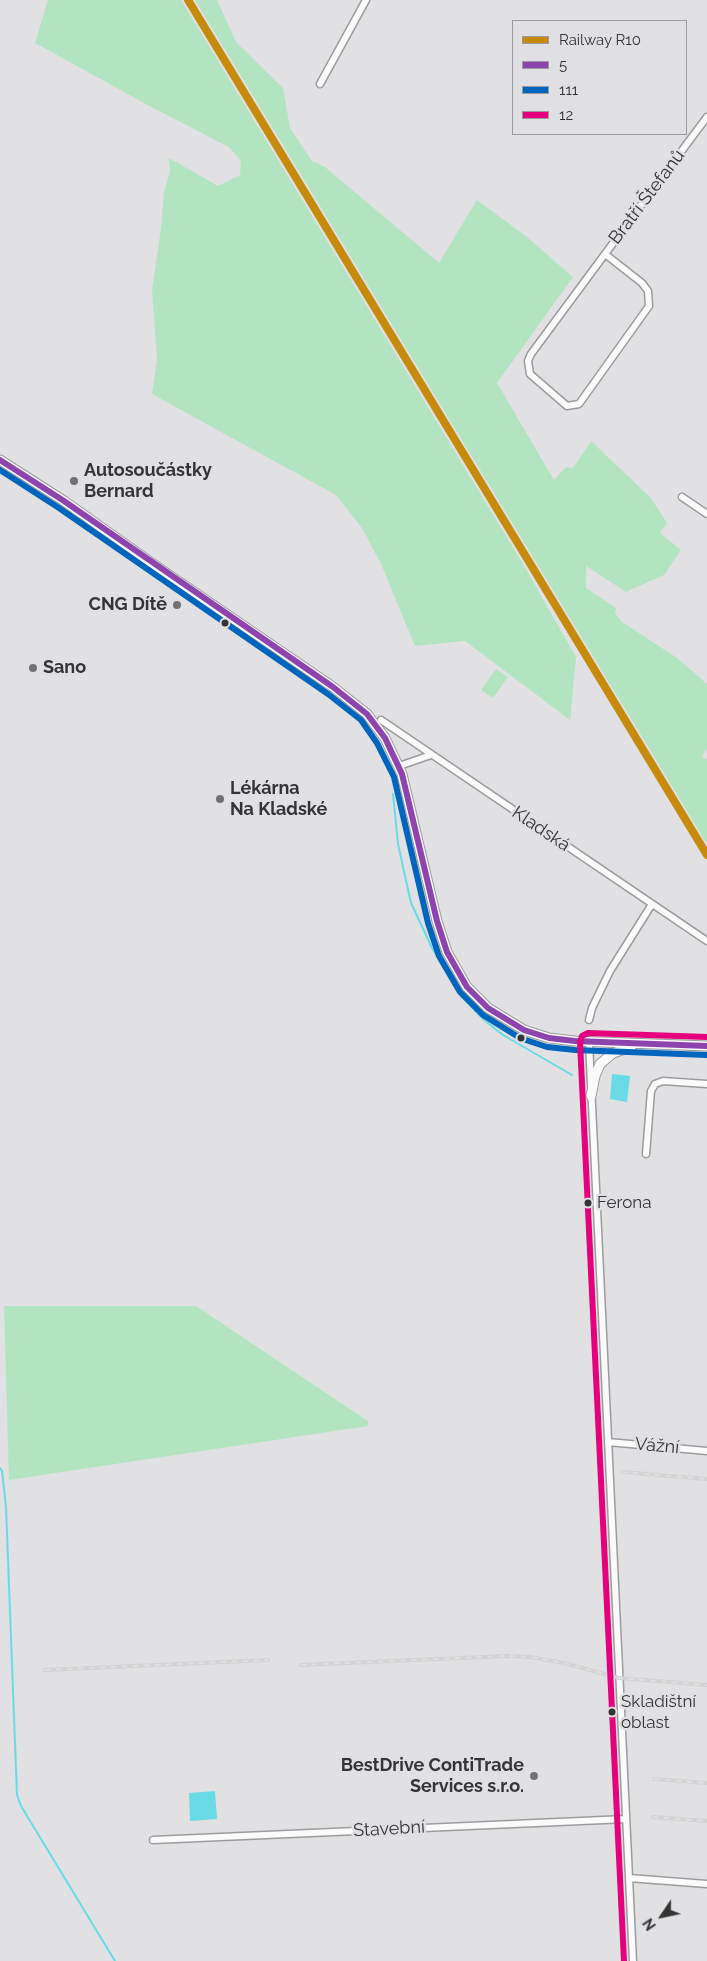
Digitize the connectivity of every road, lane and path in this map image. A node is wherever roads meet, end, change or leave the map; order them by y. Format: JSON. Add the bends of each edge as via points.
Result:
{"nodes":[{"id":1,"x":366,"y":0,"type":"edge"},
{"id":2,"x":320,"y":84,"type":"dead end"},
{"id":3,"x":707,"y":117,"type":"edge"},
{"id":4,"x":606,"y":254,"type":"junction"},
{"id":5,"x":0,"y":460,"type":"edge"},
{"id":6,"x":682,"y":497,"type":"dead end"},
{"id":7,"x":707,"y":514,"type":"edge"},
{"id":8,"x":381,"y":720,"type":"dead end"},
{"id":9,"x":431,"y":755,"type":"junction"},
{"id":10,"x":399,"y":766,"type":"junction"},
{"id":11,"x":652,"y":904,"type":"junction"},
{"id":12,"x":707,"y":941,"type":"edge"},
{"id":13,"x":589,"y":1020,"type":"dead end"},
{"id":14,"x":588,"y":1042,"type":"junction"},
{"id":15,"x":644,"y":1044,"type":"junction"},
{"id":16,"x":707,"y":1046,"type":"edge"},
{"id":17,"x":707,"y":1084,"type":"edge"},
{"id":18,"x":591,"y":1096,"type":"junction"},
{"id":19,"x":646,"y":1154,"type":"dead end"},
{"id":20,"x":608,"y":1442,"type":"junction"},
{"id":21,"x":707,"y":1451,"type":"edge"},
{"id":22,"x":626,"y":1819,"type":"junction"},
{"id":23,"x":152,"y":1840,"type":"dead end"},
{"id":24,"x":629,"y":1878,"type":"junction"},
{"id":25,"x":707,"y":1884,"type":"edge"},
{"id":26,"x":633,"y":1961,"type":"edge"}],
"edges":[{"from":1,"to":2,"type":"street"},
{"from":3,"to":4,"type":"street","name":"Bratří Štefanů"},
{"from":4,"to":4,"type":"street","name":"Bratří Štefanů","via":[[528,361],[533,379],[567,406],[579,404],[649,306],[648,291],[642,283]]},
{"from":5,"to":10,"type":"main road","via":[[355,703],[381,732]]},
{"from":6,"to":7,"type":"street"},
{"from":8,"to":9,"type":"street","name":"Kladská"},
{"from":9,"to":10,"type":"street"},
{"from":9,"to":11,"type":"street","name":"Kladská"},
{"from":10,"to":14,"type":"main road","via":[[441,934],[451,961],[467,987],[495,1014],[524,1030],[549,1038]]},
{"from":11,"to":12,"type":"street","name":"Kladská"},
{"from":11,"to":13,"type":"street","via":[[606,977]]},
{"from":14,"to":15,"type":"main road"},
{"from":14,"to":18,"type":"street","name":"Vážní"},
{"from":15,"to":16,"type":"main road"},
{"from":15,"to":18,"type":"main road","via":[[617,1051],[603,1061],[596,1072]]},
{"from":17,"to":19,"type":"street","via":[[663,1081],[655,1084],[651,1091]]},
{"from":18,"to":20,"type":"street","name":"Vážní"},
{"from":20,"to":21,"type":"street","name":"Vážní"},
{"from":20,"to":22,"type":"street","name":"Vážní"},
{"from":22,"to":23,"type":"street","name":"Stavební"},
{"from":22,"to":24,"type":"street","name":"Vážní"},
{"from":24,"to":25,"type":"street"},
{"from":24,"to":26,"type":"street","name":"Vážní"}]}
